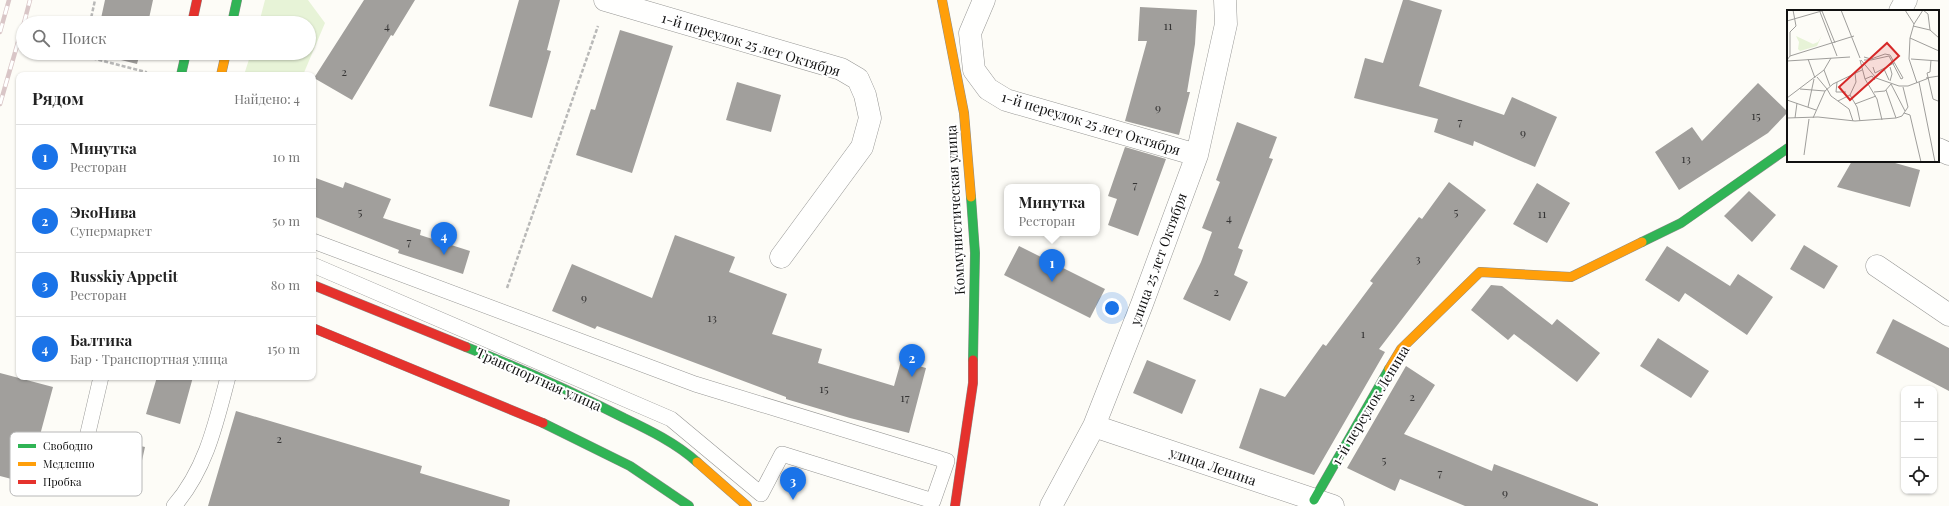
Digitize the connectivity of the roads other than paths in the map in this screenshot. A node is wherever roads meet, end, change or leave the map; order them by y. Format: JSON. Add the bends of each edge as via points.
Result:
{"nodes":[{"id":1,"x":197,"y":0,"type":"edge"},
{"id":2,"x":237,"y":0,"type":"edge"},
{"id":3,"x":606,"y":0,"type":"edge"},
{"id":4,"x":942,"y":0,"type":"edge"},
{"id":5,"x":984,"y":0,"type":"edge"},
{"id":6,"x":1225,"y":0,"type":"edge"},
{"id":7,"x":1906,"y":0,"type":"edge"},
{"id":8,"x":1901,"y":10,"type":"edge"},
{"id":9,"x":194,"y":16,"type":"edge"},
{"id":10,"x":234,"y":16,"type":"edge"},
{"id":11,"x":184,"y":60,"type":"edge"},
{"id":12,"x":224,"y":60,"type":"edge"},
{"id":13,"x":182,"y":72,"type":"edge"},
{"id":14,"x":222,"y":72,"type":"edge"},
{"id":15,"x":1787,"y":149,"type":"edge"},
{"id":16,"x":1939,"y":149,"type":"edge"},
{"id":17,"x":1949,"y":154,"type":"edge"},
{"id":18,"x":1197,"y":155,"type":"junction"},
{"id":19,"x":316,"y":242,"type":"edge"},
{"id":20,"x":781,"y":257,"type":"dead end"},
{"id":21,"x":1877,"y":266,"type":"dead end"},
{"id":22,"x":316,"y":267,"type":"edge"},
{"id":23,"x":316,"y":286,"type":"edge"},
{"id":24,"x":1949,"y":315,"type":"edge"},
{"id":25,"x":316,"y":329,"type":"edge"},
{"id":26,"x":100,"y":380,"type":"edge"},
{"id":27,"x":227,"y":380,"type":"edge"},
{"id":28,"x":1094,"y":426,"type":"junction"},
{"id":29,"x":88,"y":432,"type":"edge"},
{"id":30,"x":958,"y":491,"type":"junction"},
{"id":31,"x":1323,"y":503,"type":"edge"},
{"id":32,"x":174,"y":506,"type":"edge"},
{"id":33,"x":689,"y":506,"type":"edge"},
{"id":34,"x":747,"y":506,"type":"edge"},
{"id":35,"x":948,"y":506,"type":"edge"},
{"id":36,"x":955,"y":506,"type":"edge"},
{"id":37,"x":1051,"y":506,"type":"edge"}],
"edges":[{"from":1,"to":9,"type":"street"},
{"from":2,"to":10,"type":"street"},
{"from":3,"to":20,"type":"street","name":"1-й переулок 25 лет Октября","via":[[841,69],[858,79],[870,118],[862,147]]},
{"from":4,"to":30,"type":"street","name":"Коммунистическая улица","via":[[964,113],[975,254],[973,383]]},
{"from":5,"to":18,"type":"street","name":"1-й переулок 25 лет Октября","via":[[970,33],[974,70],[988,89],[1006,100]]},
{"from":6,"to":18,"type":"street","name":"улица 25 лет Октября","via":[[1226,24]]},
{"from":7,"to":8,"type":"street"},
{"from":11,"to":13,"type":"street"},
{"from":12,"to":14,"type":"street"},
{"from":15,"to":31,"type":"street","name":"1-й переулок Ленина","via":[[1681,223],[1571,277],[1480,272],[1401,349]]},
{"from":16,"to":17,"type":"street"},
{"from":18,"to":28,"type":"street","name":"улица 25 лет Октября"},
{"from":19,"to":22,"type":"lane","via":[[695,384],[947,461],[933,501],[782,454],[761,494],[671,419]]},
{"from":21,"to":24,"type":"street"},
{"from":23,"to":34,"type":"street","name":"Транспортная улица","via":[[593,402],[644,428],[688,454]]},
{"from":25,"to":33,"type":"street","via":[[576,438],[626,462],[665,486]]},
{"from":26,"to":29,"type":"lane"},
{"from":27,"to":32,"type":"lane","via":[[204,459],[187,491]]},
{"from":28,"to":31,"type":"street","name":"улица Ленина"},
{"from":28,"to":37,"type":"street","name":"улица 25 лет Октября"},
{"from":30,"to":35,"type":"street","name":"Коммунистическая улица"},
{"from":30,"to":36,"type":"street","name":"Коммунистическая улица"}]}
